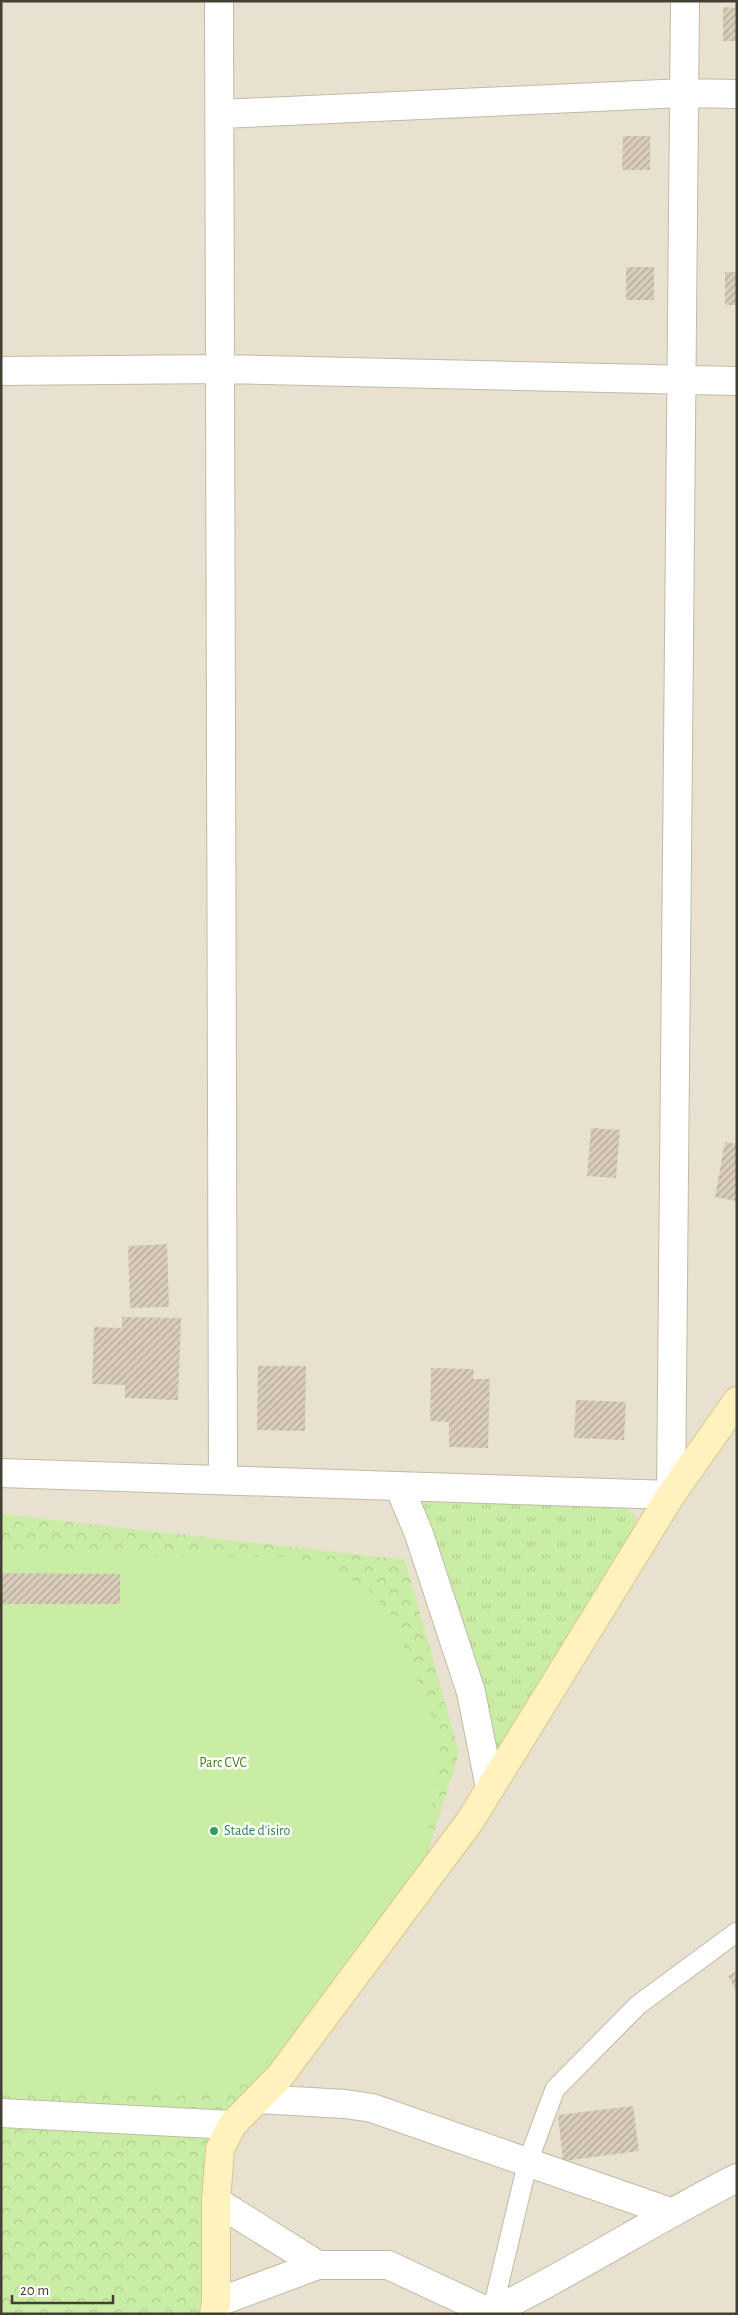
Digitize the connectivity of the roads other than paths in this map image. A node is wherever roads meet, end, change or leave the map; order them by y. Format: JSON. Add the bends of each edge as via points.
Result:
{"nodes":[{"id":1,"x":219,"y":1,"type":"edge"},
{"id":2,"x":685,"y":1,"type":"edge"},
{"id":3,"x":684,"y":94,"type":"junction"},
{"id":4,"x":737,"y":94,"type":"edge"},
{"id":5,"x":220,"y":114,"type":"junction"},
{"id":6,"x":220,"y":369,"type":"junction"},
{"id":7,"x":1,"y":371,"type":"edge"},
{"id":8,"x":681,"y":381,"type":"junction"},
{"id":9,"x":737,"y":381,"type":"edge"},
{"id":10,"x":737,"y":1401,"type":"edge"},
{"id":11,"x":1,"y":1473,"type":"edge"},
{"id":12,"x":223,"y":1480,"type":"junction"},
{"id":13,"x":399,"y":1486,"type":"junction"},
{"id":14,"x":671,"y":1495,"type":"junction"},
{"id":15,"x":490,"y":1788,"type":"junction"},
{"id":16,"x":737,"y":1932,"type":"edge"},
{"id":17,"x":258,"y":2099,"type":"junction"},
{"id":18,"x":1,"y":2113,"type":"edge"},
{"id":19,"x":232,"y":2125,"type":"junction"},
{"id":20,"x":528,"y":2161,"type":"junction"},
{"id":21,"x":737,"y":2178,"type":"edge"},
{"id":22,"x":216,"y":2201,"type":"junction"},
{"id":23,"x":670,"y":2212,"type":"junction"},
{"id":24,"x":318,"y":2265,"type":"junction"},
{"id":25,"x":215,"y":2308,"type":"edge"},
{"id":26,"x":492,"y":2313,"type":"edge"}],
"edges":[{"from":1,"to":5,"type":"street"},
{"from":2,"to":3,"type":"street"},
{"from":3,"to":4,"type":"street"},
{"from":3,"to":5,"type":"street"},
{"from":3,"to":8,"type":"street"},
{"from":5,"to":6,"type":"street"},
{"from":6,"to":7,"type":"street"},
{"from":6,"to":8,"type":"street"},
{"from":6,"to":12,"type":"street"},
{"from":8,"to":9,"type":"street"},
{"from":8,"to":14,"type":"street"},
{"from":10,"to":14,"type":"main road"},
{"from":11,"to":12,"type":"street"},
{"from":12,"to":13,"type":"street"},
{"from":13,"to":14,"type":"street"},
{"from":13,"to":15,"type":"street","via":[[419,1534],[471,1692]]},
{"from":14,"to":15,"type":"main road"},
{"from":15,"to":17,"type":"main road","via":[[470,1821],[304,2044]]},
{"from":16,"to":20,"type":"lane","via":[[638,2005],[554,2089]]},
{"from":17,"to":19,"type":"main road"},
{"from":17,"to":20,"type":"street","via":[[372,2108]]},
{"from":18,"to":19,"type":"street"},
{"from":19,"to":22,"type":"main road","via":[[220,2149]]},
{"from":20,"to":23,"type":"street"},
{"from":20,"to":26,"type":"lane"},
{"from":21,"to":23,"type":"street"},
{"from":22,"to":24,"type":"street"},
{"from":22,"to":25,"type":"main road"},
{"from":23,"to":26,"type":"street"},
{"from":24,"to":25,"type":"street"},
{"from":24,"to":26,"type":"street","via":[[388,2264]]}]}
